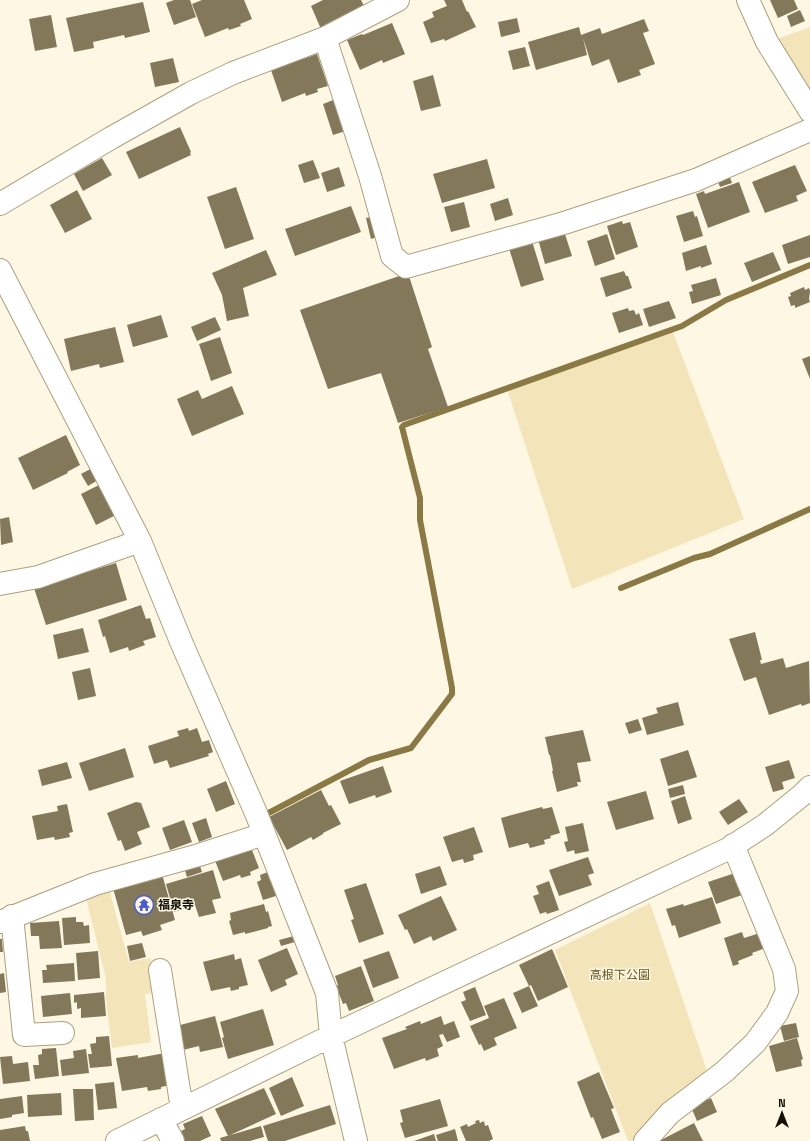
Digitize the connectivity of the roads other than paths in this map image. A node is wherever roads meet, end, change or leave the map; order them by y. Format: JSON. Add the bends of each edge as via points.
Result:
{"nodes":[{"id":1,"x":398,"y":0,"type":"edge"},
{"id":2,"x":748,"y":0,"type":"edge"},
{"id":3,"x":325,"y":38,"type":"junction"},
{"id":4,"x":810,"y":111,"type":"edge"},
{"id":5,"x":810,"y":130,"type":"edge"},
{"id":6,"x":0,"y":204,"type":"edge"},
{"id":7,"x":0,"y":270,"type":"edge"},
{"id":8,"x":140,"y":541,"type":"junction"},
{"id":9,"x":0,"y":584,"type":"edge"},
{"id":10,"x":807,"y":792,"type":"edge"},
{"id":11,"x":264,"y":834,"type":"junction"},
{"id":12,"x":732,"y":845,"type":"junction"},
{"id":13,"x":6,"y":919,"type":"edge"},
{"id":14,"x":160,"y":970,"type":"dead end"},
{"id":15,"x":63,"y":1033,"type":"dead end"},
{"id":16,"x":331,"y":1036,"type":"junction"},
{"id":17,"x":182,"y":1109,"type":"junction"},
{"id":18,"x":161,"y":1119,"type":"junction"},
{"id":19,"x":117,"y":1141,"type":"edge"},
{"id":20,"x":173,"y":1141,"type":"edge"},
{"id":21,"x":356,"y":1141,"type":"edge"},
{"id":22,"x":645,"y":1141,"type":"edge"}],
"edges":[{"from":1,"to":3,"type":"street"},
{"from":2,"to":4,"type":"street","via":[[767,42]]},
{"from":3,"to":5,"type":"street","via":[[370,176],[392,256],[406,267],[564,223],[661,192],[696,180]]},
{"from":3,"to":6,"type":"street","via":[[233,73],[191,93]]},
{"from":7,"to":8,"type":"street"},
{"from":8,"to":9,"type":"street","via":[[38,577]]},
{"from":8,"to":11,"type":"street"},
{"from":10,"to":12,"type":"street","via":[[765,825]]},
{"from":11,"to":13,"type":"street","via":[[199,856],[95,884]]},
{"from":11,"to":16,"type":"street","via":[[327,994]]},
{"from":12,"to":16,"type":"street"},
{"from":12,"to":22,"type":"street","via":[[784,969],[787,991],[777,1013],[755,1043],[724,1072],[670,1113]]},
{"from":13,"to":15,"type":"street","via":[[24,1035]]},
{"from":14,"to":17,"type":"street"},
{"from":16,"to":17,"type":"street"},
{"from":16,"to":21,"type":"street"},
{"from":17,"to":18,"type":"street"},
{"from":18,"to":19,"type":"street"},
{"from":18,"to":20,"type":"street"}]}
